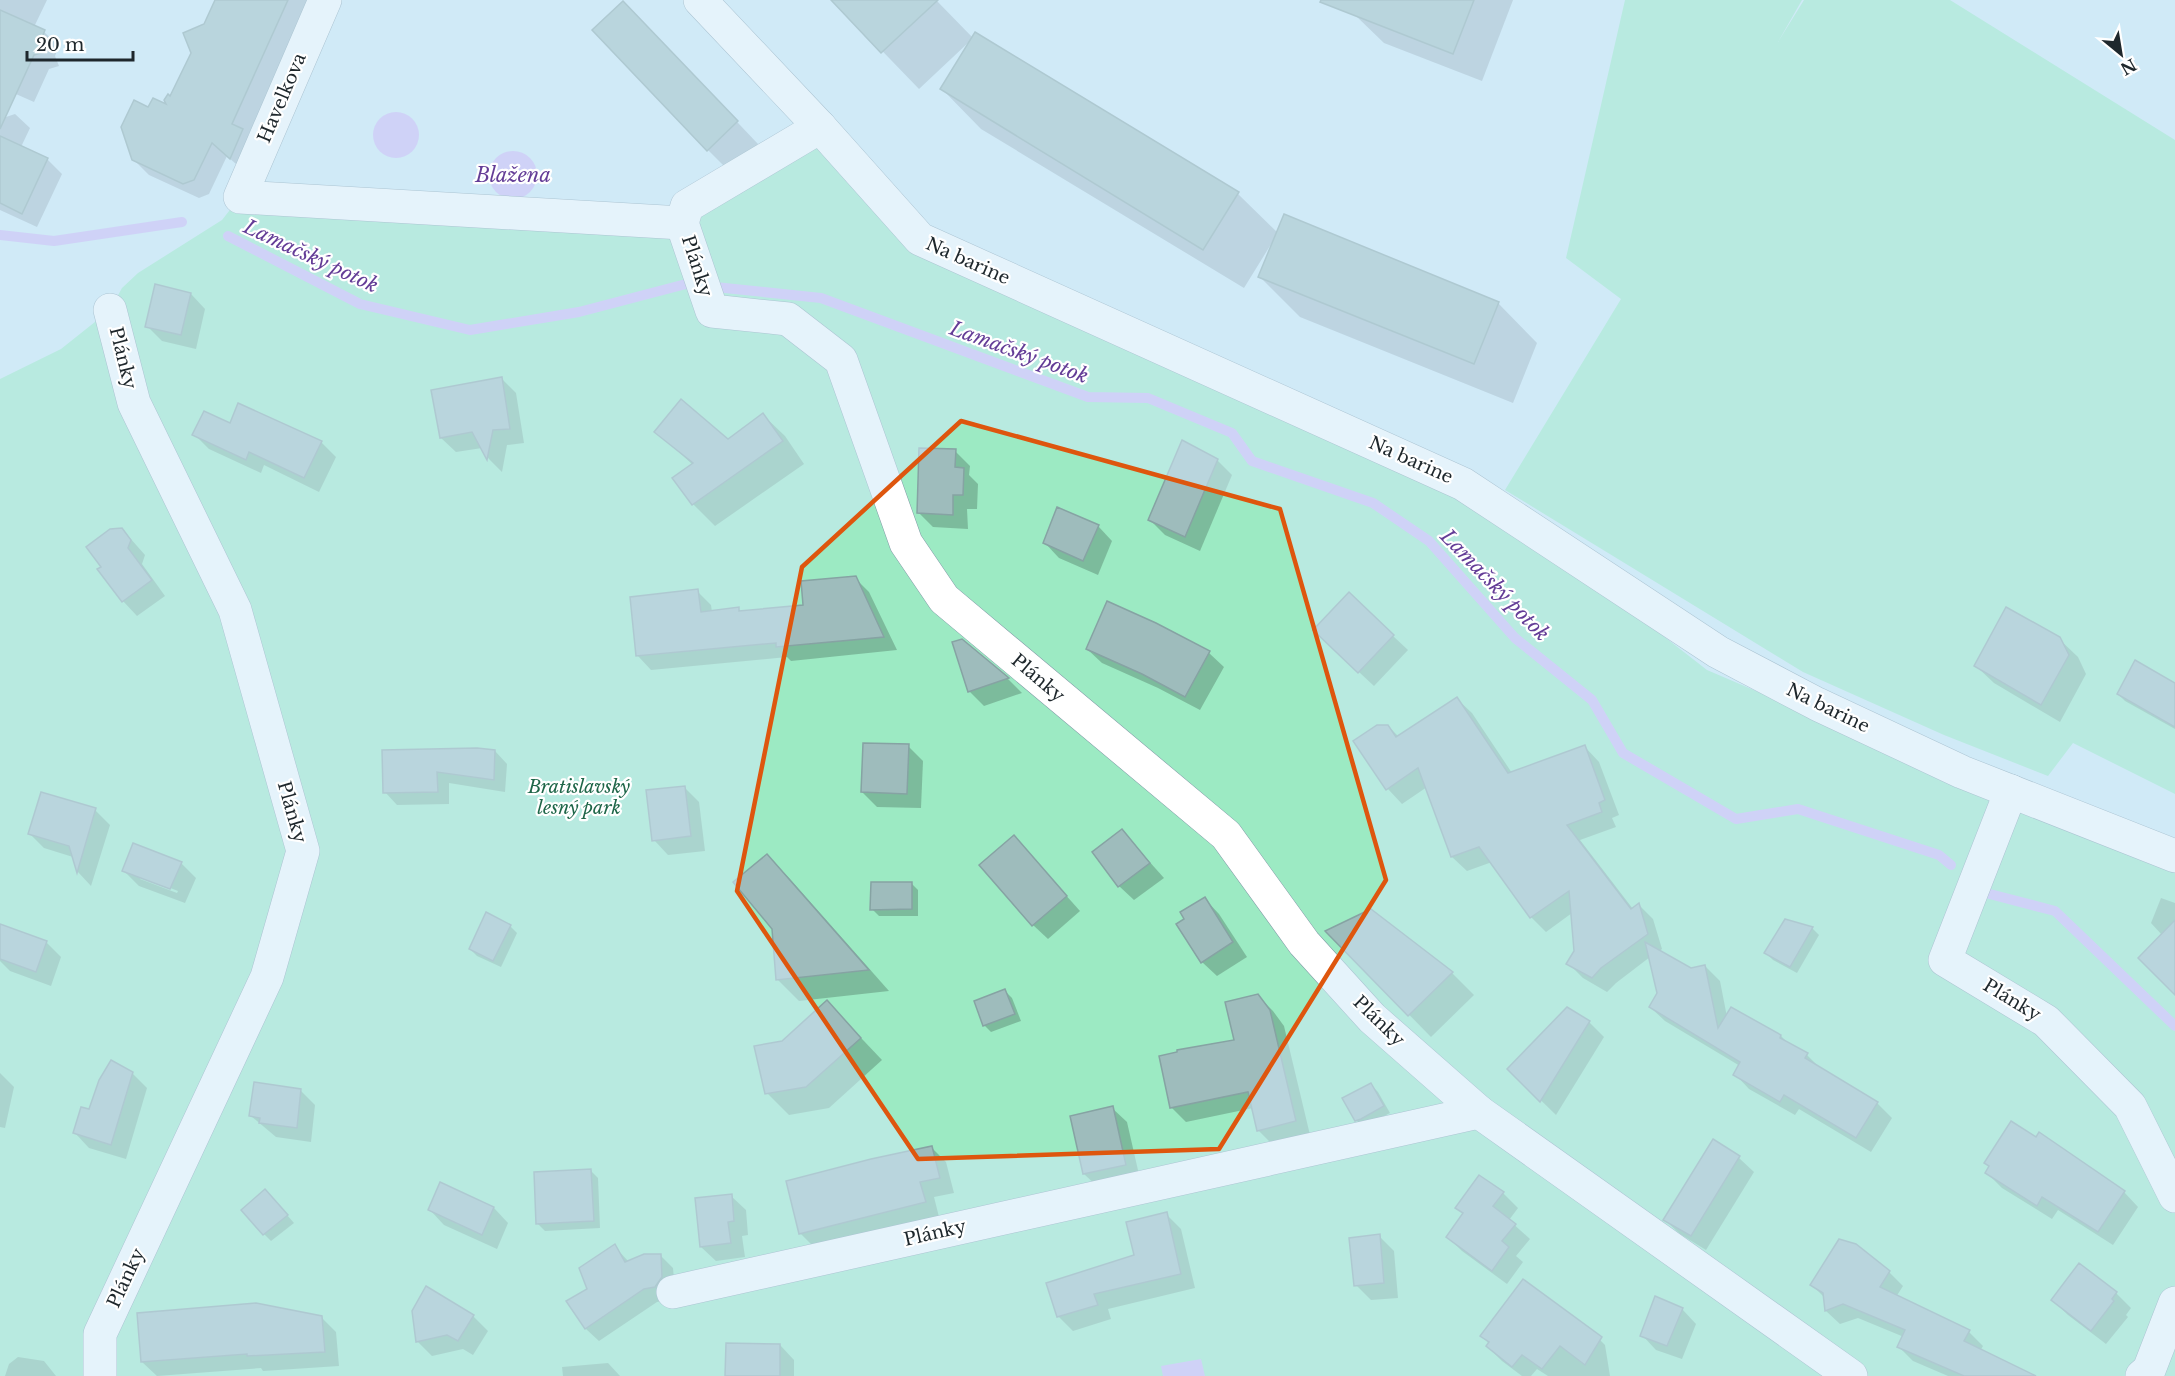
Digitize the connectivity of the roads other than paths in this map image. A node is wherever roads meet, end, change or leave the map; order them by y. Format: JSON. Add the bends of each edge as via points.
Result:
{"nodes":[{"id":1,"x":325,"y":0,"type":"edge"},
{"id":2,"x":700,"y":0,"type":"edge"},
{"id":3,"x":820,"y":127,"type":"junction"},
{"id":4,"x":682,"y":223,"type":"junction"},
{"id":5,"x":110,"y":310,"type":"dead end"},
{"id":6,"x":2011,"y":791,"type":"junction"},
{"id":7,"x":2175,"y":856,"type":"edge"},
{"id":8,"x":1479,"y":1112,"type":"junction"},
{"id":9,"x":2175,"y":1196,"type":"edge"},
{"id":10,"x":673,"y":1292,"type":"dead end"},
{"id":11,"x":2175,"y":1303,"type":"edge"},
{"id":12,"x":100,"y":1376,"type":"edge"},
{"id":13,"x":1851,"y":1376,"type":"edge"},
{"id":14,"x":2142,"y":1376,"type":"edge"}],
"edges":[{"from":1,"to":4,"type":"street","name":"Havelkova","via":[[240,197]]},
{"from":2,"to":3,"type":"street","name":"Na barine"},
{"from":3,"to":4,"type":"street","via":[[687,206]]},
{"from":3,"to":6,"type":"street","name":"Na barine","via":[[920,239],[1463,484],[1718,652],[1817,704]]},
{"from":4,"to":8,"type":"street","name":"Plánky","via":[[711,311],[788,319],[841,360],[906,543],[944,599],[1226,835],[1304,943],[1372,1018]]},
{"from":5,"to":12,"type":"street","name":"Plánky","via":[[134,403],[235,610],[303,851],[267,978],[100,1334]]},
{"from":6,"to":7,"type":"street","name":"Na barine"},
{"from":6,"to":9,"type":"street","name":"Plánky","via":[[1945,960],[2046,1021],[2130,1106]]},
{"from":8,"to":10,"type":"street","name":"Plánky"},
{"from":8,"to":13,"type":"street","name":"Plánky"},
{"from":11,"to":14,"type":"street","via":[[2150,1370]]}]}
